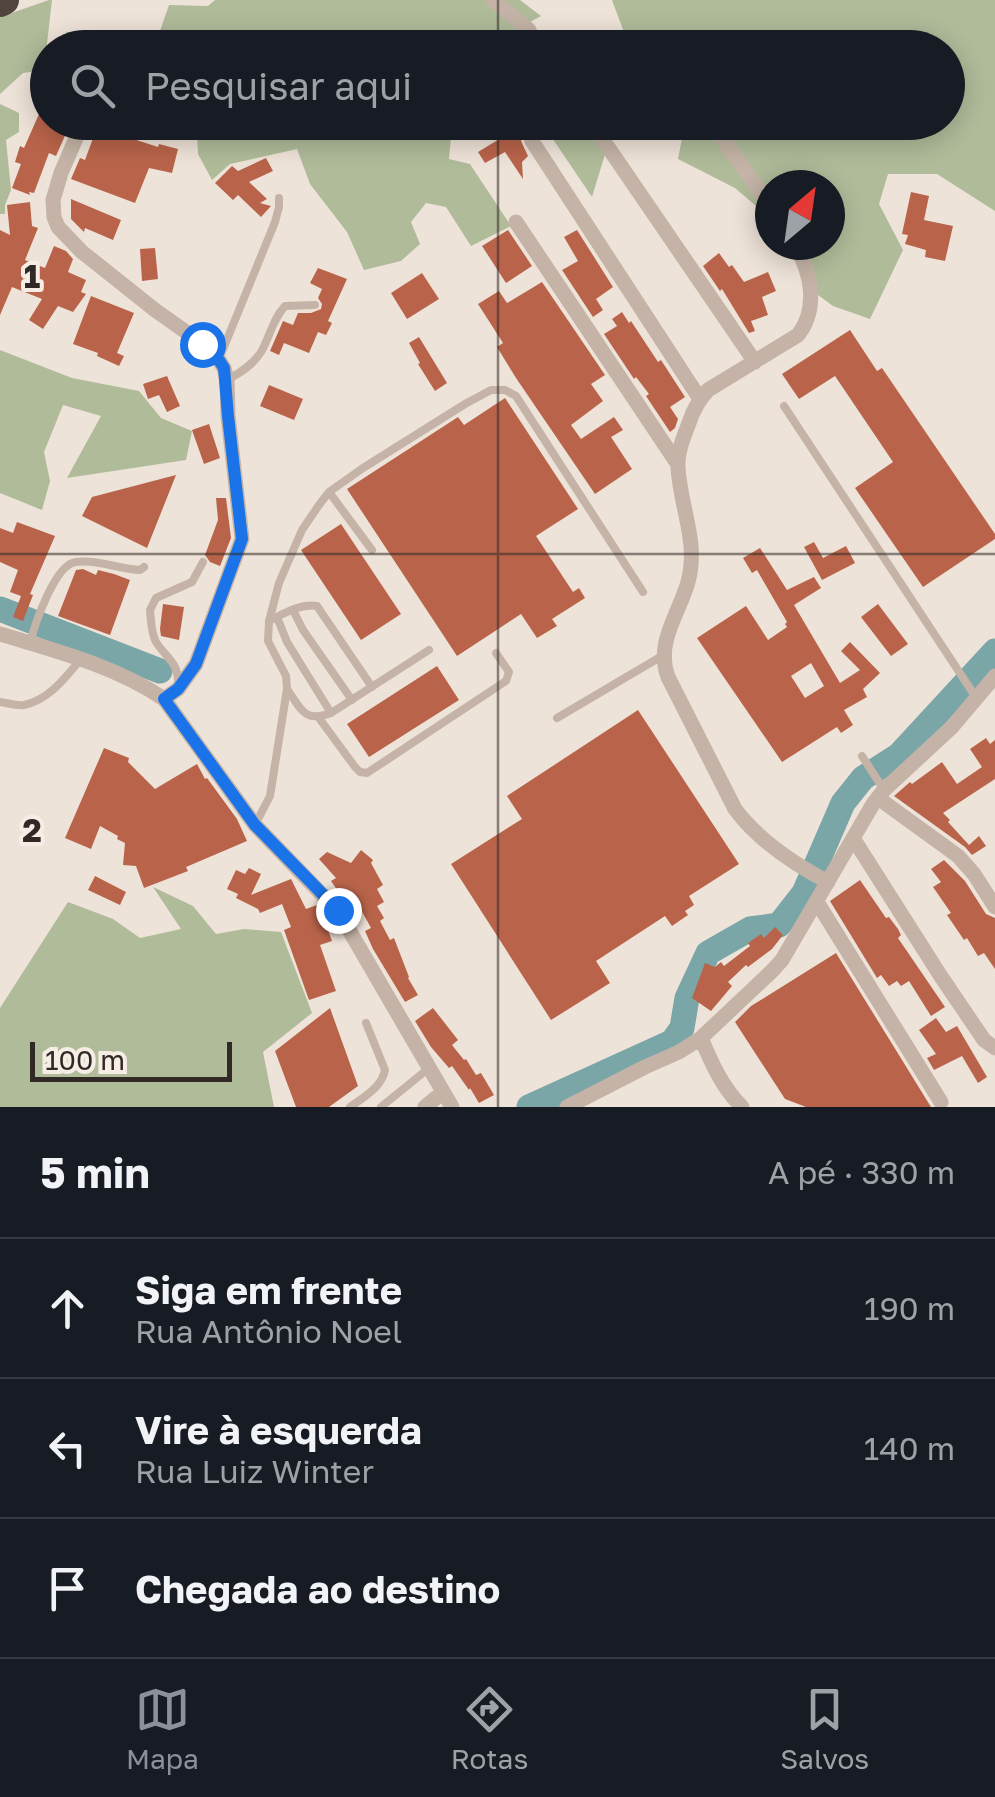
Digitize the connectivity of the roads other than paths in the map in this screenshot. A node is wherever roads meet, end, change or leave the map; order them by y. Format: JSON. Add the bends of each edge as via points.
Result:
{"nodes":[{"id":1,"x":492,"y":0,"type":"edge"},
{"id":2,"x":528,"y":30,"type":"edge"},
{"id":3,"x":75,"y":140,"type":"edge"},
{"id":4,"x":602,"y":140,"type":"edge"},
{"id":5,"x":723,"y":140,"type":"edge"},
{"id":6,"x":532,"y":141,"type":"dead end"},
{"id":7,"x":755,"y":184,"type":"edge"},
{"id":8,"x":279,"y":198,"type":"dead end"},
{"id":9,"x":516,"y":222,"type":"dead end"},
{"id":10,"x":803,"y":260,"type":"edge"},
{"id":11,"x":315,"y":306,"type":"dead end"},
{"id":12,"x":219,"y":359,"type":"junction"},
{"id":13,"x":755,"y":362,"type":"junction"},
{"id":14,"x":227,"y":380,"type":"junction"},
{"id":15,"x":700,"y":399,"type":"junction"},
{"id":16,"x":784,"y":406,"type":"dead end"},
{"id":17,"x":678,"y":463,"type":"junction"},
{"id":18,"x":329,"y":492,"type":"junction"},
{"id":19,"x":372,"y":550,"type":"dead end"},
{"id":20,"x":203,"y":562,"type":"dead end"},
{"id":21,"x":144,"y":567,"type":"dead end"},
{"id":22,"x":643,"y":592,"type":"dead end"},
{"id":23,"x":293,"y":610,"type":"junction"},
{"id":24,"x":273,"y":619,"type":"junction"},
{"id":25,"x":0,"y":634,"type":"edge"},
{"id":26,"x":30,"y":642,"type":"junction"},
{"id":27,"x":429,"y":650,"type":"dead end"},
{"id":28,"x":496,"y":653,"type":"dead end"},
{"id":29,"x":662,"y":656,"type":"junction"},
{"id":30,"x":80,"y":660,"type":"junction"},
{"id":31,"x":995,"y":676,"type":"edge"},
{"id":32,"x":372,"y":687,"type":"junction"},
{"id":33,"x":287,"y":689,"type":"junction"},
{"id":34,"x":171,"y":694,"type":"junction"},
{"id":35,"x":976,"y":699,"type":"junction"},
{"id":36,"x":352,"y":700,"type":"junction"},
{"id":37,"x":0,"y":702,"type":"edge"},
{"id":38,"x":331,"y":714,"type":"junction"},
{"id":39,"x":319,"y":718,"type":"junction"},
{"id":40,"x":557,"y":718,"type":"dead end"},
{"id":41,"x":862,"y":756,"type":"dead end"},
{"id":42,"x":881,"y":794,"type":"junction"},
{"id":43,"x":255,"y":825,"type":"junction"},
{"id":44,"x":852,"y":838,"type":"junction"},
{"id":45,"x":823,"y":880,"type":"junction"},
{"id":46,"x":816,"y":902,"type":"junction"},
{"id":47,"x":995,"y":907,"type":"edge"},
{"id":48,"x":366,"y":1023,"type":"dead end"},
{"id":49,"x":701,"y":1038,"type":"junction"},
{"id":50,"x":995,"y":1048,"type":"edge"},
{"id":51,"x":428,"y":1068,"type":"junction"},
{"id":52,"x":443,"y":1092,"type":"junction"},
{"id":53,"x":941,"y":1102,"type":"dead end"},
{"id":54,"x":350,"y":1107,"type":"edge"},
{"id":55,"x":382,"y":1107,"type":"edge"},
{"id":56,"x":424,"y":1107,"type":"edge"},
{"id":57,"x":452,"y":1107,"type":"edge"},
{"id":58,"x":567,"y":1107,"type":"edge"},
{"id":59,"x":742,"y":1107,"type":"edge"}],
"edges":[{"from":1,"to":2,"type":"street"},
{"from":3,"to":12,"type":"street","via":[[54,200],[58,228]]},
{"from":4,"to":13,"type":"street"},
{"from":5,"to":7,"type":"street"},
{"from":6,"to":15,"type":"street"},
{"from":8,"to":12,"type":"lane"},
{"from":9,"to":17,"type":"street"},
{"from":10,"to":13,"type":"street","via":[[812,298],[807,323]]},
{"from":11,"to":14,"type":"lane","via":[[285,306],[252,364]]},
{"from":12,"to":14,"type":"street"},
{"from":13,"to":15,"type":"street"},
{"from":14,"to":34,"type":"street","via":[[242,539],[202,649],[189,677]]},
{"from":15,"to":17,"type":"street"},
{"from":16,"to":35,"type":"lane"},
{"from":17,"to":29,"type":"street","via":[[692,563]]},
{"from":18,"to":19,"type":"lane"},
{"from":18,"to":22,"type":"lane","via":[[465,404],[505,390],[516,396]]},
{"from":18,"to":24,"type":"lane","via":[[302,530]]},
{"from":20,"to":34,"type":"lane","via":[[192,582],[156,598],[150,610],[156,642],[179,677]]},
{"from":21,"to":26,"type":"lane","via":[[68,563]]},
{"from":23,"to":24,"type":"lane"},
{"from":23,"to":32,"type":"lane","via":[[320,608]]},
{"from":23,"to":36,"type":"lane"},
{"from":24,"to":33,"type":"lane","via":[[268,641]]},
{"from":24,"to":38,"type":"lane"},
{"from":25,"to":26,"type":"street"},
{"from":26,"to":30,"type":"street"},
{"from":27,"to":32,"type":"lane"},
{"from":28,"to":39,"type":"lane","via":[[509,672],[506,681],[367,773],[355,767]]},
{"from":29,"to":40,"type":"lane"},
{"from":29,"to":45,"type":"street","via":[[744,822]]},
{"from":30,"to":34,"type":"street"},
{"from":30,"to":37,"type":"lane","via":[[50,692],[22,706]]},
{"from":31,"to":35,"type":"street"},
{"from":32,"to":36,"type":"lane"},
{"from":33,"to":39,"type":"lane","via":[[306,714]]},
{"from":33,"to":43,"type":"lane","via":[[272,788]]},
{"from":34,"to":43,"type":"street"},
{"from":35,"to":42,"type":"street"},
{"from":36,"to":38,"type":"lane"},
{"from":38,"to":39,"type":"lane"},
{"from":41,"to":42,"type":"lane"},
{"from":42,"to":44,"type":"street"},
{"from":42,"to":47,"type":"street","via":[[958,856]]},
{"from":43,"to":51,"type":"street","via":[[338,910]]},
{"from":44,"to":45,"type":"street"},
{"from":44,"to":50,"type":"street"},
{"from":45,"to":46,"type":"street"},
{"from":46,"to":49,"type":"street","via":[[782,960]]},
{"from":46,"to":53,"type":"street"},
{"from":48,"to":54,"type":"lane","via":[[384,1077]]},
{"from":49,"to":58,"type":"street"},
{"from":49,"to":59,"type":"street","via":[[715,1072]]},
{"from":51,"to":52,"type":"street"},
{"from":51,"to":55,"type":"lane"},
{"from":52,"to":56,"type":"street"},
{"from":52,"to":57,"type":"street"}]}
